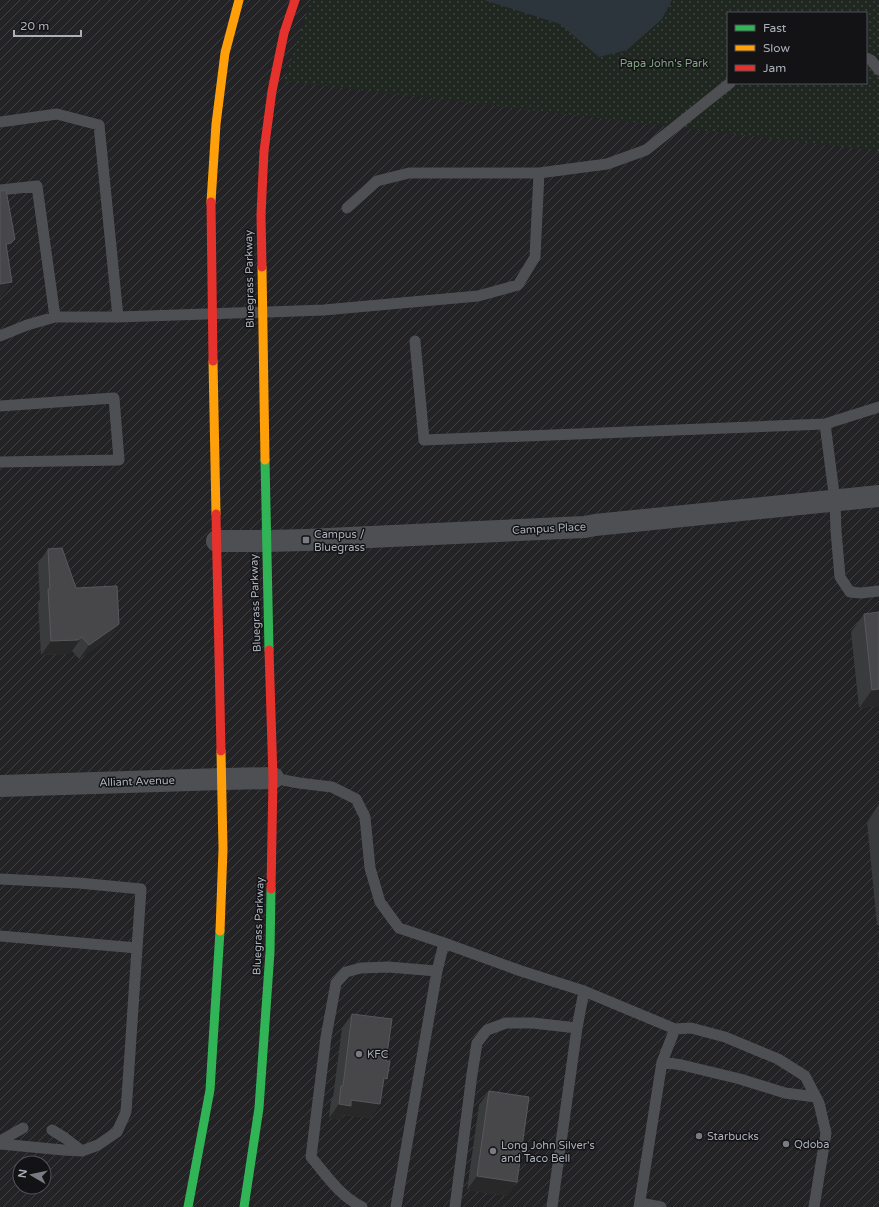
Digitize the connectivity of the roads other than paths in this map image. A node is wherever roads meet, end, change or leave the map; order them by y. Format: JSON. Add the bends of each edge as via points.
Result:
{"nodes":[{"id":1,"x":239,"y":0,"type":"edge"},
{"id":2,"x":295,"y":0,"type":"edge"},
{"id":3,"x":867,"y":58,"type":"edge"},
{"id":4,"x":879,"y":70,"type":"edge"},
{"id":5,"x":729,"y":84,"type":"edge"},
{"id":6,"x":0,"y":122,"type":"edge"},
{"id":7,"x":539,"y":173,"type":"junction"},
{"id":8,"x":0,"y":190,"type":"edge"},
{"id":9,"x":347,"y":208,"type":"dead end"},
{"id":10,"x":261,"y":311,"type":"junction"},
{"id":11,"x":212,"y":313,"type":"junction"},
{"id":12,"x":55,"y":317,"type":"junction"},
{"id":13,"x":118,"y":317,"type":"junction"},
{"id":14,"x":0,"y":336,"type":"edge"},
{"id":15,"x":415,"y":341,"type":"dead end"},
{"id":16,"x":0,"y":406,"type":"edge"},
{"id":17,"x":879,"y":407,"type":"edge"},
{"id":18,"x":825,"y":424,"type":"junction"},
{"id":19,"x":0,"y":462,"type":"edge"},
{"id":20,"x":879,"y":496,"type":"edge"},
{"id":21,"x":835,"y":501,"type":"junction"},
{"id":22,"x":217,"y":541,"type":"junction"},
{"id":23,"x":266,"y":541,"type":"junction"},
{"id":24,"x":879,"y":591,"type":"edge"},
{"id":25,"x":273,"y":778,"type":"junction"},
{"id":26,"x":223,"y":779,"type":"junction"},
{"id":27,"x":0,"y":786,"type":"edge"},
{"id":28,"x":0,"y":879,"type":"edge"},
{"id":29,"x":0,"y":936,"type":"edge"},
{"id":30,"x":444,"y":943,"type":"junction"},
{"id":31,"x":137,"y":948,"type":"junction"},
{"id":32,"x":437,"y":971,"type":"junction"},
{"id":33,"x":584,"y":991,"type":"junction"},
{"id":34,"x":577,"y":1028,"type":"junction"},
{"id":35,"x":675,"y":1029,"type":"junction"},
{"id":36,"x":662,"y":1062,"type":"junction"},
{"id":37,"x":816,"y":1097,"type":"junction"},
{"id":38,"x":23,"y":1128,"type":"dead end"},
{"id":39,"x":52,"y":1130,"type":"dead end"},
{"id":40,"x":0,"y":1142,"type":"edge"},
{"id":41,"x":82,"y":1151,"type":"junction"},
{"id":42,"x":640,"y":1205,"type":"edge"},
{"id":43,"x":188,"y":1207,"type":"edge"},
{"id":44,"x":244,"y":1207,"type":"edge"},
{"id":45,"x":362,"y":1207,"type":"edge"},
{"id":46,"x":396,"y":1207,"type":"edge"},
{"id":47,"x":455,"y":1207,"type":"edge"},
{"id":48,"x":552,"y":1207,"type":"edge"},
{"id":49,"x":661,"y":1207,"type":"edge"},
{"id":50,"x":814,"y":1207,"type":"edge"}],
"edges":[{"from":1,"to":11,"type":"street","via":[[225,53],[216,124],[211,198]]},
{"from":2,"to":10,"type":"street","name":"Bluegrass Parkway","via":[[284,33],[264,152],[260,215]]},
{"from":3,"to":4,"type":"lane"},
{"from":5,"to":7,"type":"lane","via":[[646,150],[607,164]]},
{"from":6,"to":13,"type":"lane","via":[[57,114],[99,125]]},
{"from":7,"to":9,"type":"lane","via":[[409,174],[377,181]]},
{"from":7,"to":10,"type":"lane","via":[[535,258],[518,285],[478,296],[324,310]]},
{"from":8,"to":12,"type":"lane","via":[[37,186]]},
{"from":10,"to":11,"type":"lane"},
{"from":10,"to":23,"type":"street","name":"Bluegrass Parkway"},
{"from":11,"to":13,"type":"lane"},
{"from":11,"to":22,"type":"street"},
{"from":12,"to":13,"type":"lane"},
{"from":12,"to":14,"type":"lane"},
{"from":15,"to":18,"type":"lane","via":[[424,440]]},
{"from":16,"to":19,"type":"lane","via":[[114,398],[119,460]]},
{"from":17,"to":18,"type":"lane"},
{"from":18,"to":21,"type":"lane"},
{"from":20,"to":21,"type":"street","name":"Campus Place"},
{"from":21,"to":23,"type":"street","name":"Campus Place","via":[[585,527]]},
{"from":21,"to":24,"type":"lane","via":[[840,577],[850,592]]},
{"from":22,"to":23,"type":"street","name":"Campus Place"},
{"from":22,"to":26,"type":"street"},
{"from":23,"to":25,"type":"street","name":"Bluegrass Parkway"},
{"from":25,"to":26,"type":"street","name":"Alliant Avenue"},
{"from":25,"to":30,"type":"lane","via":[[298,784],[332,787],[356,799],[364,817],[370,868],[380,902],[399,928]]},
{"from":25,"to":44,"type":"street","name":"Bluegrass Parkway","via":[[270,952],[259,1108]]},
{"from":26,"to":27,"type":"street","name":"Alliant Avenue"},
{"from":26,"to":43,"type":"street","via":[[224,850],[220,958],[210,1090]]},
{"from":28,"to":31,"type":"lane","via":[[141,888]]},
{"from":29,"to":31,"type":"lane"},
{"from":30,"to":32,"type":"lane"},
{"from":30,"to":33,"type":"lane"},
{"from":31,"to":41,"type":"lane","via":[[126,1112],[117,1132],[98,1145]]},
{"from":32,"to":45,"type":"lane","via":[[388,967],[361,968],[346,972],[336,983],[326,1037],[311,1158],[338,1190]]},
{"from":32,"to":46,"type":"lane"},
{"from":33,"to":34,"type":"lane"},
{"from":33,"to":35,"type":"lane"},
{"from":34,"to":47,"type":"lane","via":[[506,1023],[487,1030],[477,1042]]},
{"from":34,"to":48,"type":"lane"},
{"from":35,"to":36,"type":"lane"},
{"from":35,"to":37,"type":"lane","via":[[691,1028],[725,1037],[778,1059],[805,1076]]},
{"from":36,"to":37,"type":"lane","via":[[740,1079],[785,1093]]},
{"from":36,"to":42,"type":"lane"},
{"from":37,"to":50,"type":"lane","via":[[826,1133]]},
{"from":38,"to":40,"type":"lane"},
{"from":39,"to":41,"type":"lane"},
{"from":40,"to":41,"type":"lane"},
{"from":42,"to":49,"type":"lane"}]}
